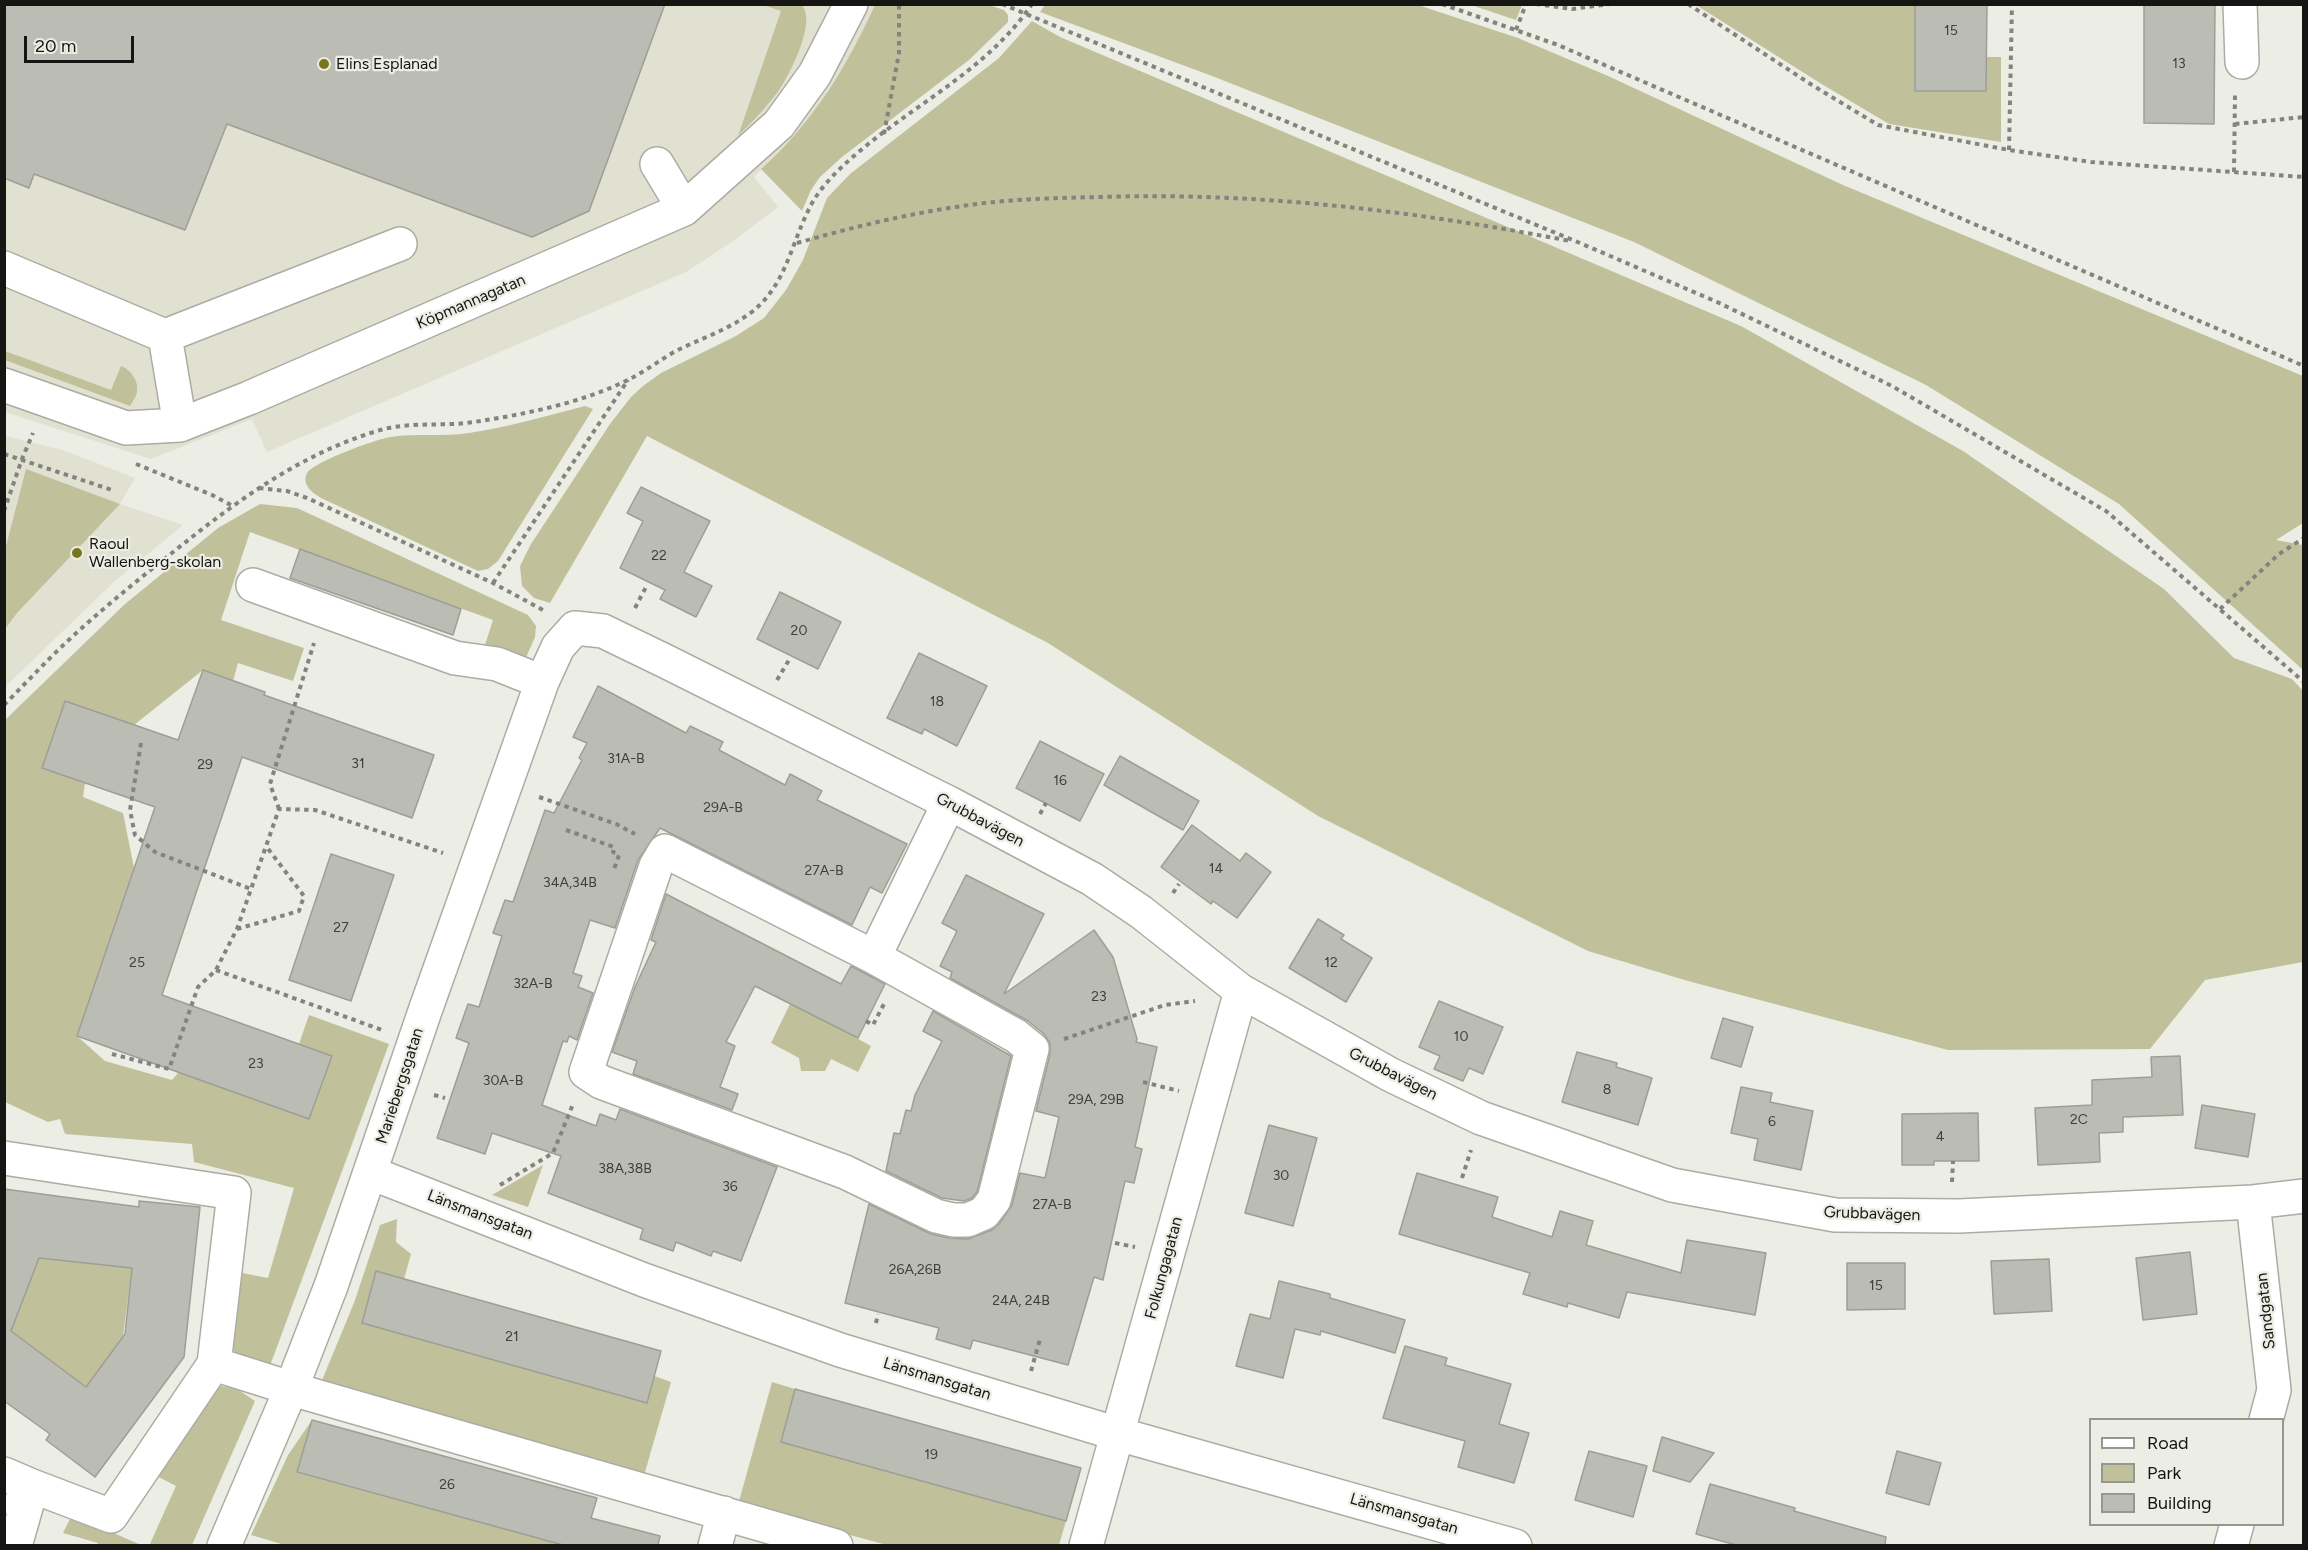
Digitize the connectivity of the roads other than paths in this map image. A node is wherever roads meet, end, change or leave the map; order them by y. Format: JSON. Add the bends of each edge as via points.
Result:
{"nodes":[{"id":1,"x":851,"y":4,"type":"edge"},
{"id":2,"x":2240,"y":4,"type":"edge"},
{"id":3,"x":2242,"y":62,"type":"road end"},
{"id":4,"x":657,"y":164,"type":"dead end"},
{"id":5,"x":684,"y":209,"type":"junction"},
{"id":6,"x":400,"y":244,"type":"dead end"},
{"id":7,"x":4,"y":268,"type":"edge"},
{"id":8,"x":165,"y":336,"type":"junction"},
{"id":9,"x":4,"y":385,"type":"edge"},
{"id":10,"x":180,"y":425,"type":"junction"},
{"id":11,"x":253,"y":585,"type":"dead end"},
{"id":12,"x":575,"y":628,"type":"joint"},
{"id":13,"x":542,"y":682,"type":"junction"},
{"id":14,"x":949,"y":803,"type":"junction"},
{"id":15,"x":874,"y":957,"type":"junction"},
{"id":16,"x":1241,"y":991,"type":"junction"},
{"id":17,"x":4,"y":1158,"type":"edge"},
{"id":18,"x":371,"y":1173,"type":"junction"},
{"id":19,"x":2304,"y":1196,"type":"edge"},
{"id":20,"x":2253,"y":1202,"type":"junction"},
{"id":21,"x":214,"y":1364,"type":"junction"},
{"id":22,"x":291,"y":1389,"type":"junction"},
{"id":23,"x":2266,"y":1418,"type":"edge"},
{"id":24,"x":1118,"y":1434,"type":"junction"},
{"id":25,"x":18,"y":1480,"type":"edge"},
{"id":26,"x":724,"y":1513,"type":"junction"},
{"id":27,"x":2236,"y":1526,"type":"edge"},
{"id":28,"x":4,"y":1527,"type":"edge"},
{"id":29,"x":233,"y":1544,"type":"edge"},
{"id":30,"x":15,"y":1545,"type":"edge"},
{"id":31,"x":715,"y":1545,"type":"edge"},
{"id":32,"x":836,"y":1545,"type":"edge"},
{"id":33,"x":1086,"y":1545,"type":"edge"},
{"id":34,"x":1515,"y":1545,"type":"edge"},
{"id":35,"x":2231,"y":1545,"type":"edge"}],
"edges":[{"from":1,"to":5,"type":"street","name":"Köpmannagatan","via":[[815,74],[778,124]]},
{"from":2,"to":3,"type":"street"},
{"from":4,"to":5,"type":"street"},
{"from":5,"to":10,"type":"street","name":"Köpmannagatan"},
{"from":6,"to":8,"type":"street"},
{"from":7,"to":8,"type":"street"},
{"from":8,"to":10,"type":"street"},
{"from":9,"to":10,"type":"street","name":"Köpmannagatan","via":[[126,428]]},
{"from":11,"to":13,"type":"street","via":[[455,658],[497,664]]},
{"from":12,"to":13,"type":"street","name":"Mariebergsgatan","via":[[558,647]]},
{"from":12,"to":14,"type":"street","name":"Grubbavägen","via":[[603,631]]},
{"from":13,"to":18,"type":"street","name":"Mariebergsgatan"},
{"from":14,"to":15,"type":"street"},
{"from":14,"to":16,"type":"street","name":"Grubbavägen","via":[[1092,879],[1141,912]]},
{"from":15,"to":15,"type":"street","via":[[1016,1036],[1032,1049],[994,1200],[984,1213],[968,1220],[936,1216],[845,1172],[601,1082],[586,1072],[656,866],[665,851]]},
{"from":16,"to":20,"type":"street","name":"Grubbavägen","via":[[1390,1075],[1481,1118],[1672,1185],[1835,1215],[1959,1216]]},
{"from":16,"to":24,"type":"street","name":"Folkungagatan"},
{"from":17,"to":21,"type":"street","via":[[234,1193]]},
{"from":18,"to":22,"type":"street","name":"Mariebergsgatan"},
{"from":18,"to":24,"type":"street","name":"Länsmansgatan","via":[[644,1280],[840,1350]]},
{"from":19,"to":20,"type":"street","name":"Grubbavägen"},
{"from":20,"to":23,"type":"street","name":"Sandgatan","via":[[2274,1390]]},
{"from":21,"to":22,"type":"street"},
{"from":21,"to":25,"type":"street","via":[[111,1516]]},
{"from":22,"to":26,"type":"street"},
{"from":22,"to":29,"type":"street","name":"Mariebergsgatan"},
{"from":24,"to":33,"type":"street","name":"Folkungagatan"},
{"from":24,"to":34,"type":"street","name":"Länsmansgatan"},
{"from":25,"to":28,"type":"street"},
{"from":25,"to":30,"type":"street"},
{"from":26,"to":31,"type":"street"},
{"from":26,"to":32,"type":"street"},
{"from":27,"to":35,"type":"street"}]}
